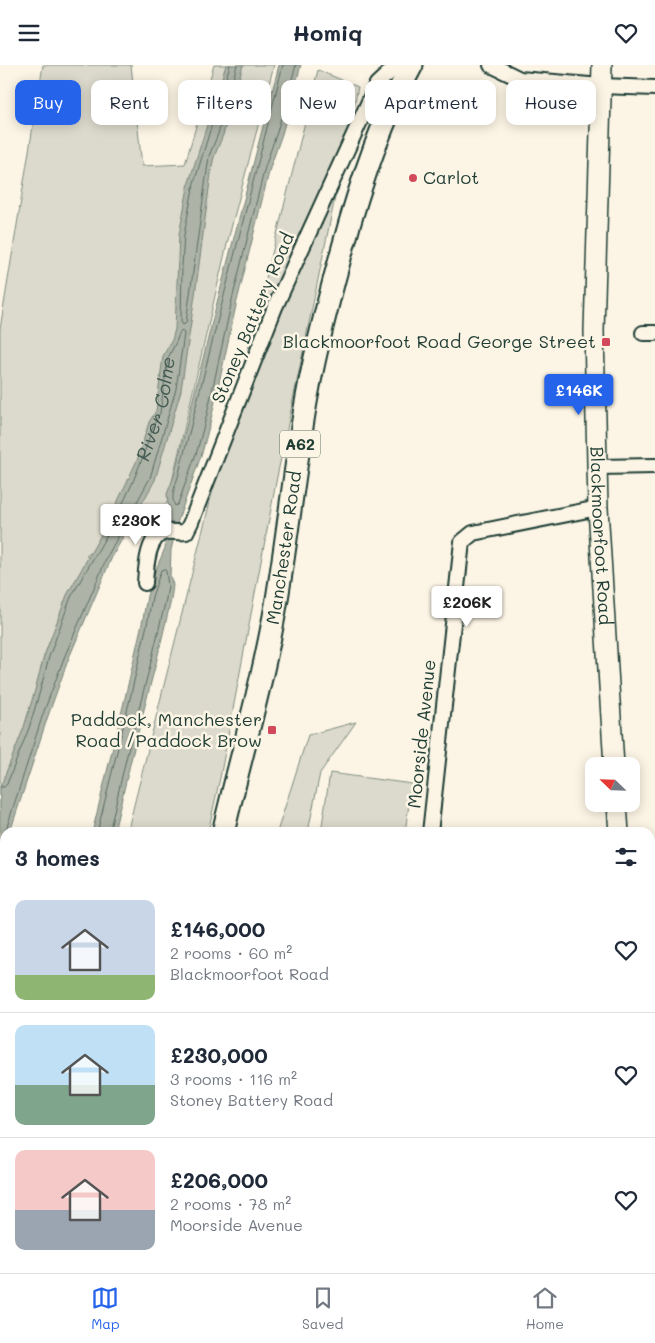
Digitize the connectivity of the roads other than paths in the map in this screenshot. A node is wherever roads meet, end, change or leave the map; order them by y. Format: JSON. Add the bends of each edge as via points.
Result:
{"nodes":[{"id":1,"x":491,"y":65,"type":"edge"},
{"id":2,"x":602,"y":65,"type":"edge"},
{"id":3,"x":410,"y":68,"type":"edge"},
{"id":4,"x":601,"y":85,"type":"junction"},
{"id":5,"x":655,"y":88,"type":"edge"},
{"id":6,"x":655,"y":466,"type":"edge"},
{"id":7,"x":598,"y":467,"type":"junction"},
{"id":8,"x":598,"y":508,"type":"junction"},
{"id":9,"x":145,"y":583,"type":"dead end"},
{"id":10,"x":613,"y":757,"type":"edge"},
{"id":11,"x":618,"y":813,"type":"edge"},
{"id":12,"x":224,"y":827,"type":"edge"},
{"id":13,"x":431,"y":827,"type":"edge"},
{"id":14,"x":619,"y":827,"type":"edge"}],
"edges":[{"from":1,"to":4,"type":"street","via":[[520,79]]},
{"from":2,"to":4,"type":"street","name":"Blackmoorfoot Road"},
{"from":3,"to":9,"type":"street","name":"Stoney Battery Road","via":[[392,69],[377,84],[275,307],[191,523],[186,531],[166,532],[157,537],[150,547]]},
{"from":3,"to":12,"type":"main road","name":"Manchester Road","number":"A62","via":[[384,122],[355,201],[314,359],[276,601],[256,700]]},
{"from":4,"to":5,"type":"street"},
{"from":4,"to":7,"type":"street","name":"Blackmoorfoot Road","via":[[594,331]]},
{"from":6,"to":7,"type":"street"},
{"from":7,"to":8,"type":"street","name":"Blackmoorfoot Road"},
{"from":8,"to":10,"type":"street","name":"Blackmoorfoot Road"},
{"from":8,"to":13,"type":"street","name":"Moorside Avenue","via":[[473,533],[462,542]]},
{"from":11,"to":14,"type":"street"}]}
